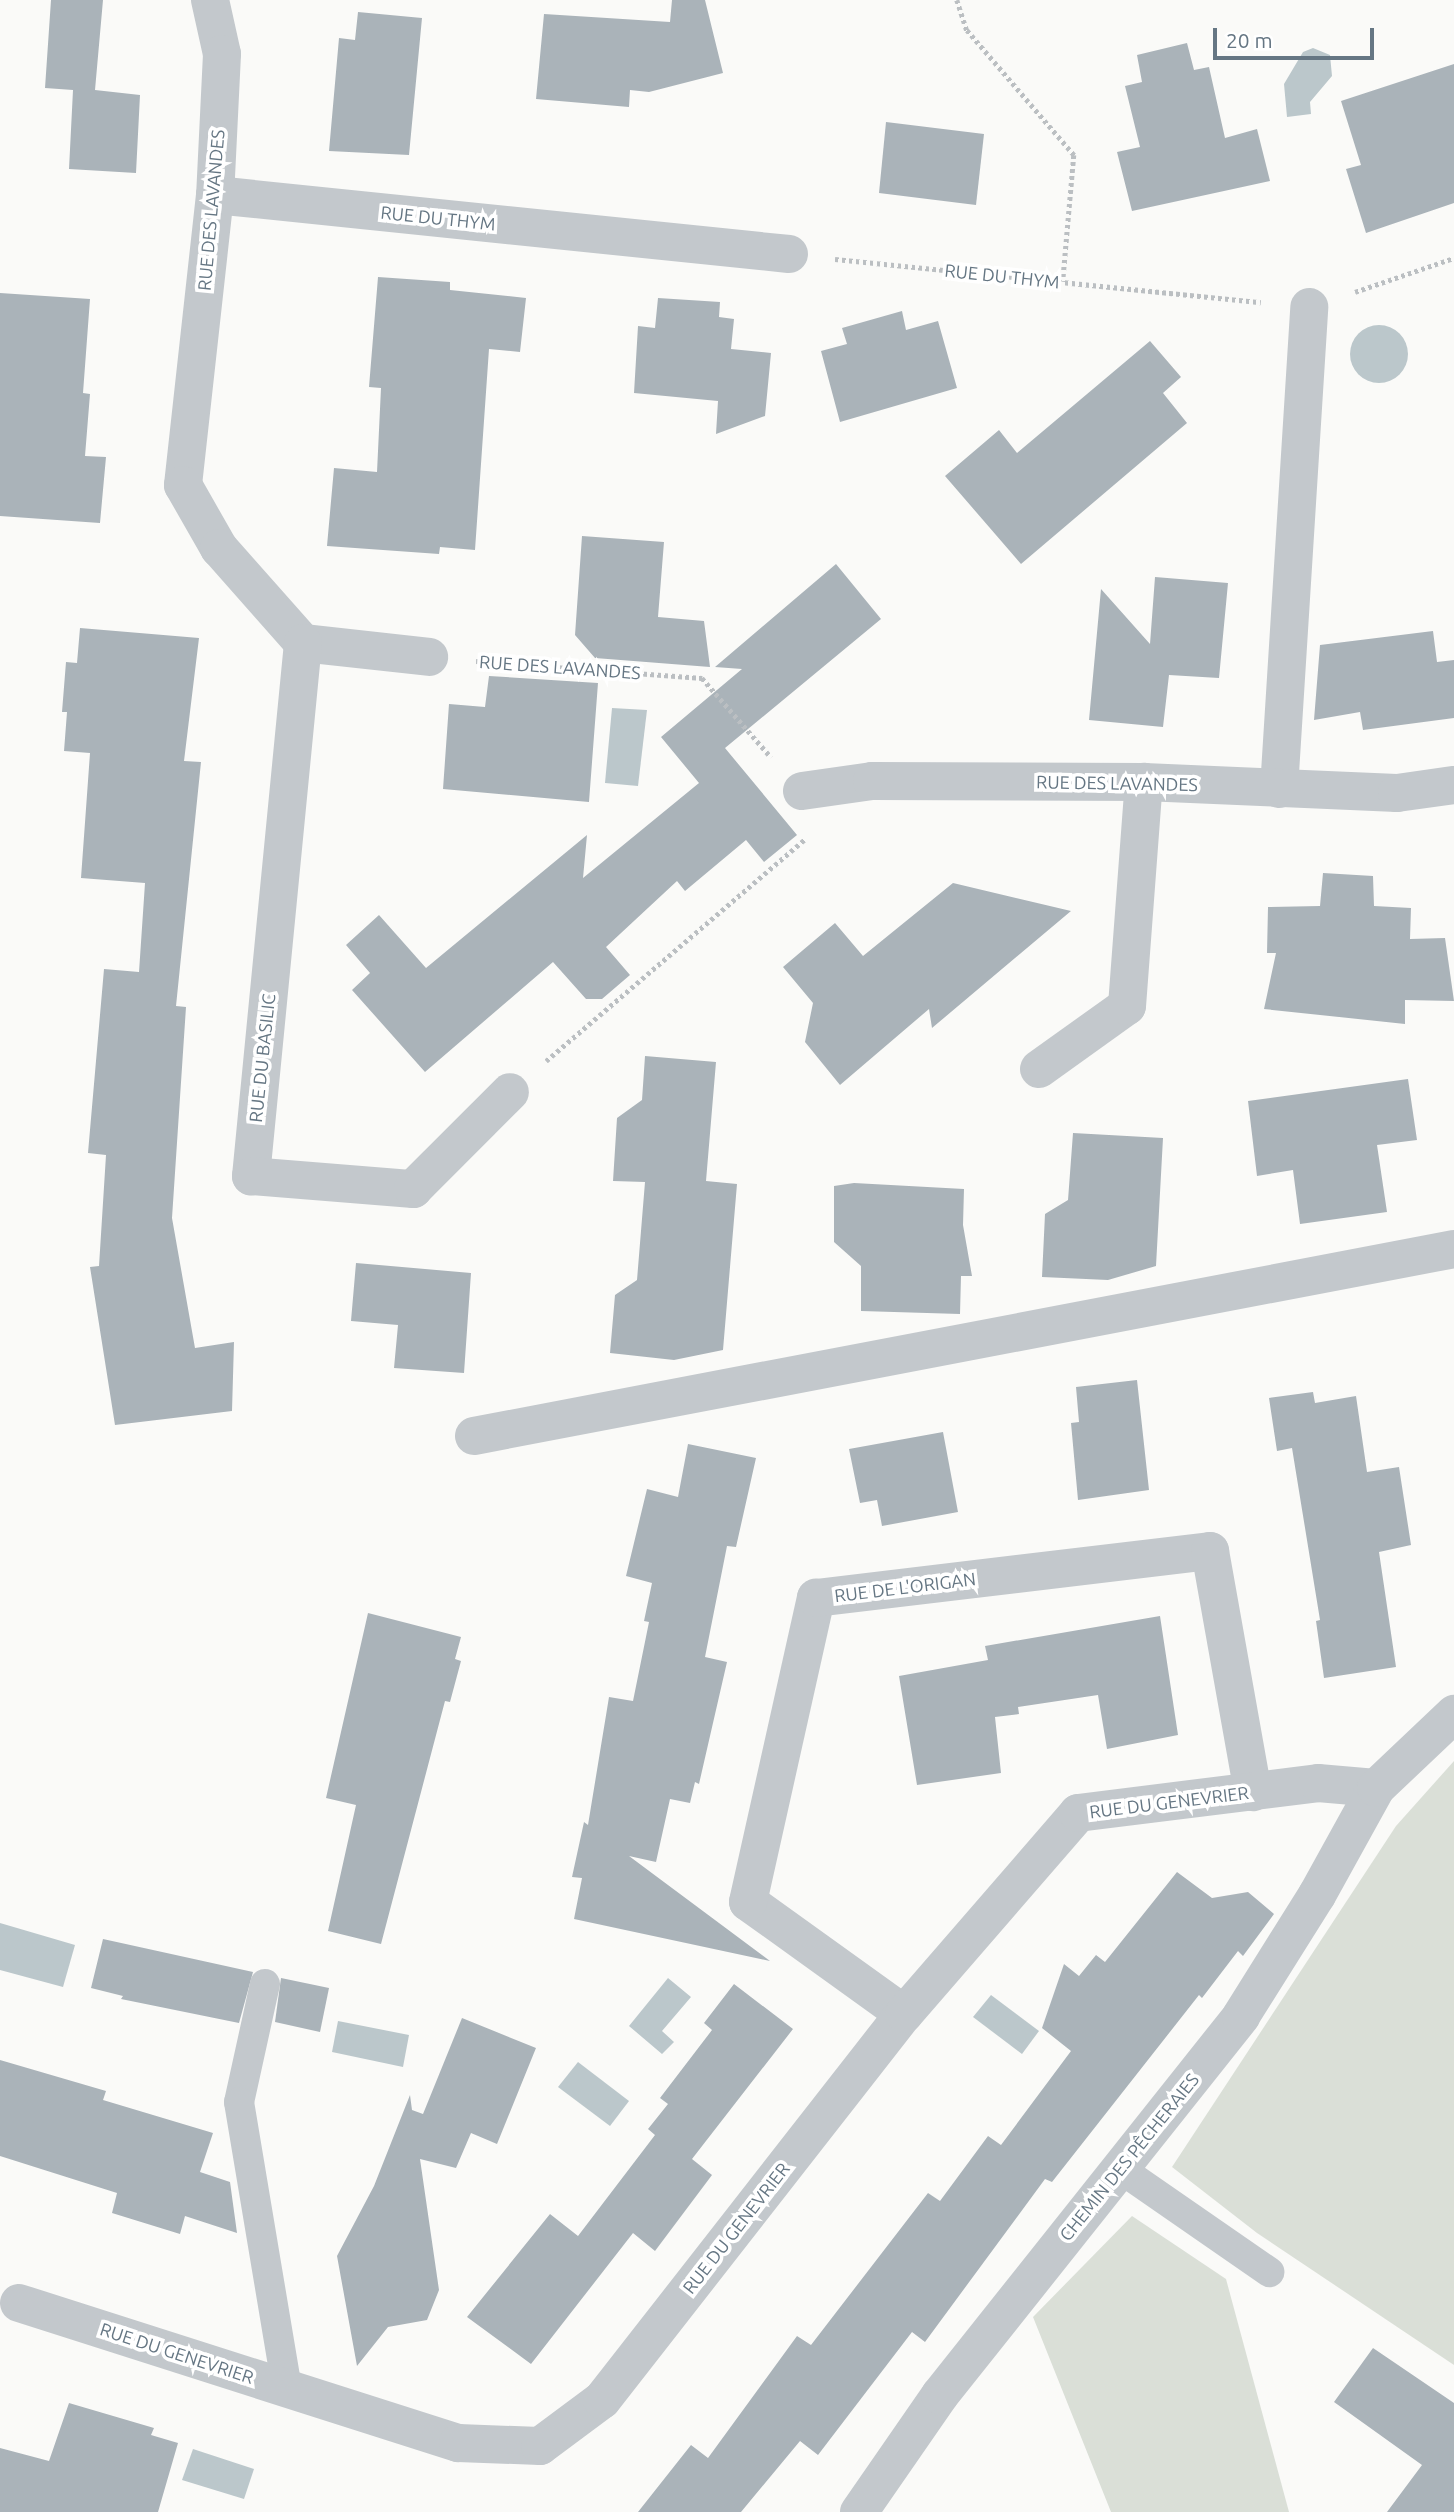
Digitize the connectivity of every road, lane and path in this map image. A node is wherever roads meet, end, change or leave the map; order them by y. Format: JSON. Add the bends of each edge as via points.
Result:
{"nodes":[{"id":1,"x":210,"y":0,"type":"edge"},
{"id":2,"x":957,"y":0,"type":"edge"},
{"id":3,"x":215,"y":195,"type":"junction"},
{"id":4,"x":789,"y":254,"type":"joint"},
{"id":5,"x":1454,"y":258,"type":"edge"},
{"id":6,"x":1063,"y":282,"type":"junction"},
{"id":7,"x":1309,"y":307,"type":"junction"},
{"id":8,"x":303,"y":643,"type":"junction"},
{"id":9,"x":429,"y":657,"type":"joint"},
{"id":10,"x":1144,"y":782,"type":"junction"},
{"id":11,"x":1454,"y":785,"type":"edge"},
{"id":12,"x":1279,"y":789,"type":"junction"},
{"id":13,"x":802,"y":791,"type":"joint"},
{"id":14,"x":810,"y":834,"type":"dead end"},
{"id":15,"x":1039,"y":1069,"type":"dead end"},
{"id":16,"x":510,"y":1092,"type":"joint"},
{"id":17,"x":1454,"y":1249,"type":"edge"},
{"id":18,"x":474,"y":1436,"type":"dead end"},
{"id":19,"x":1454,"y":1714,"type":"edge"},
{"id":20,"x":1376,"y":1788,"type":"junction"},
{"id":21,"x":1254,"y":1792,"type":"junction"},
{"id":22,"x":265,"y":1984,"type":"dead end"},
{"id":23,"x":904,"y":2014,"type":"junction"},
{"id":24,"x":1119,"y":2168,"type":"junction"},
{"id":25,"x":1269,"y":2272,"type":"dead end"},
{"id":26,"x":19,"y":2303,"type":"dead end"},
{"id":27,"x":286,"y":2388,"type":"junction"},
{"id":28,"x":859,"y":2512,"type":"edge"}],
"edges":[{"from":1,"to":3,"type":"street","name":"RUE DES LAVANDES","via":[[222,54]]},
{"from":2,"to":6,"type":"path","via":[[967,30],[1074,155]]},
{"from":3,"to":4,"type":"street","name":"RUE DU THYM"},
{"from":3,"to":8,"type":"street","name":"RUE DES LAVANDES","via":[[183,485],[219,548]]},
{"from":4,"to":6,"type":"path","name":"RUE DU THYM"},
{"from":5,"to":7,"type":"path"},
{"from":6,"to":7,"type":"path","name":"RUE DU THYM"},
{"from":7,"to":12,"type":"street"},
{"from":8,"to":9,"type":"street"},
{"from":8,"to":16,"type":"street","name":"RUE DU BASILIC","via":[[251,1176],[412,1188]]},
{"from":9,"to":13,"type":"path","name":"RUE DES LAVANDES","via":[[702,678]]},
{"from":10,"to":12,"type":"street","name":"RUE DES LAVANDES"},
{"from":10,"to":13,"type":"street","name":"RUE DES LAVANDES","via":[[872,781]]},
{"from":10,"to":15,"type":"street","via":[[1127,1006]]},
{"from":11,"to":12,"type":"street","name":"RUE DES LAVANDES","via":[[1397,793]]},
{"from":14,"to":16,"type":"path"},
{"from":17,"to":18,"type":"street"},
{"from":19,"to":20,"type":"street","name":"CHEMIN DES PÊCHERAIES"},
{"from":20,"to":21,"type":"street","name":"RUE DU GENEVRIER","via":[[1318,1783]]},
{"from":20,"to":24,"type":"street","name":"CHEMIN DES PÊCHERAIES","via":[[1317,1895],[1241,2016]]},
{"from":21,"to":23,"type":"street","name":"RUE DU GENEVRIER","via":[[1078,1813]]},
{"from":21,"to":23,"type":"street","name":"RUE DE L'ORIGAN","via":[[1210,1551],[817,1598],[748,1902]]},
{"from":22,"to":27,"type":"lane","via":[[239,2102]]},
{"from":23,"to":27,"type":"street","name":"RUE DU GENEVRIER","via":[[602,2400],[540,2446],[458,2442]]},
{"from":24,"to":25,"type":"lane"},
{"from":24,"to":28,"type":"street","name":"CHEMIN DES PÊCHERAIES","via":[[940,2395]]},
{"from":26,"to":27,"type":"street","name":"RUE DU GENEVRIER"}]}
